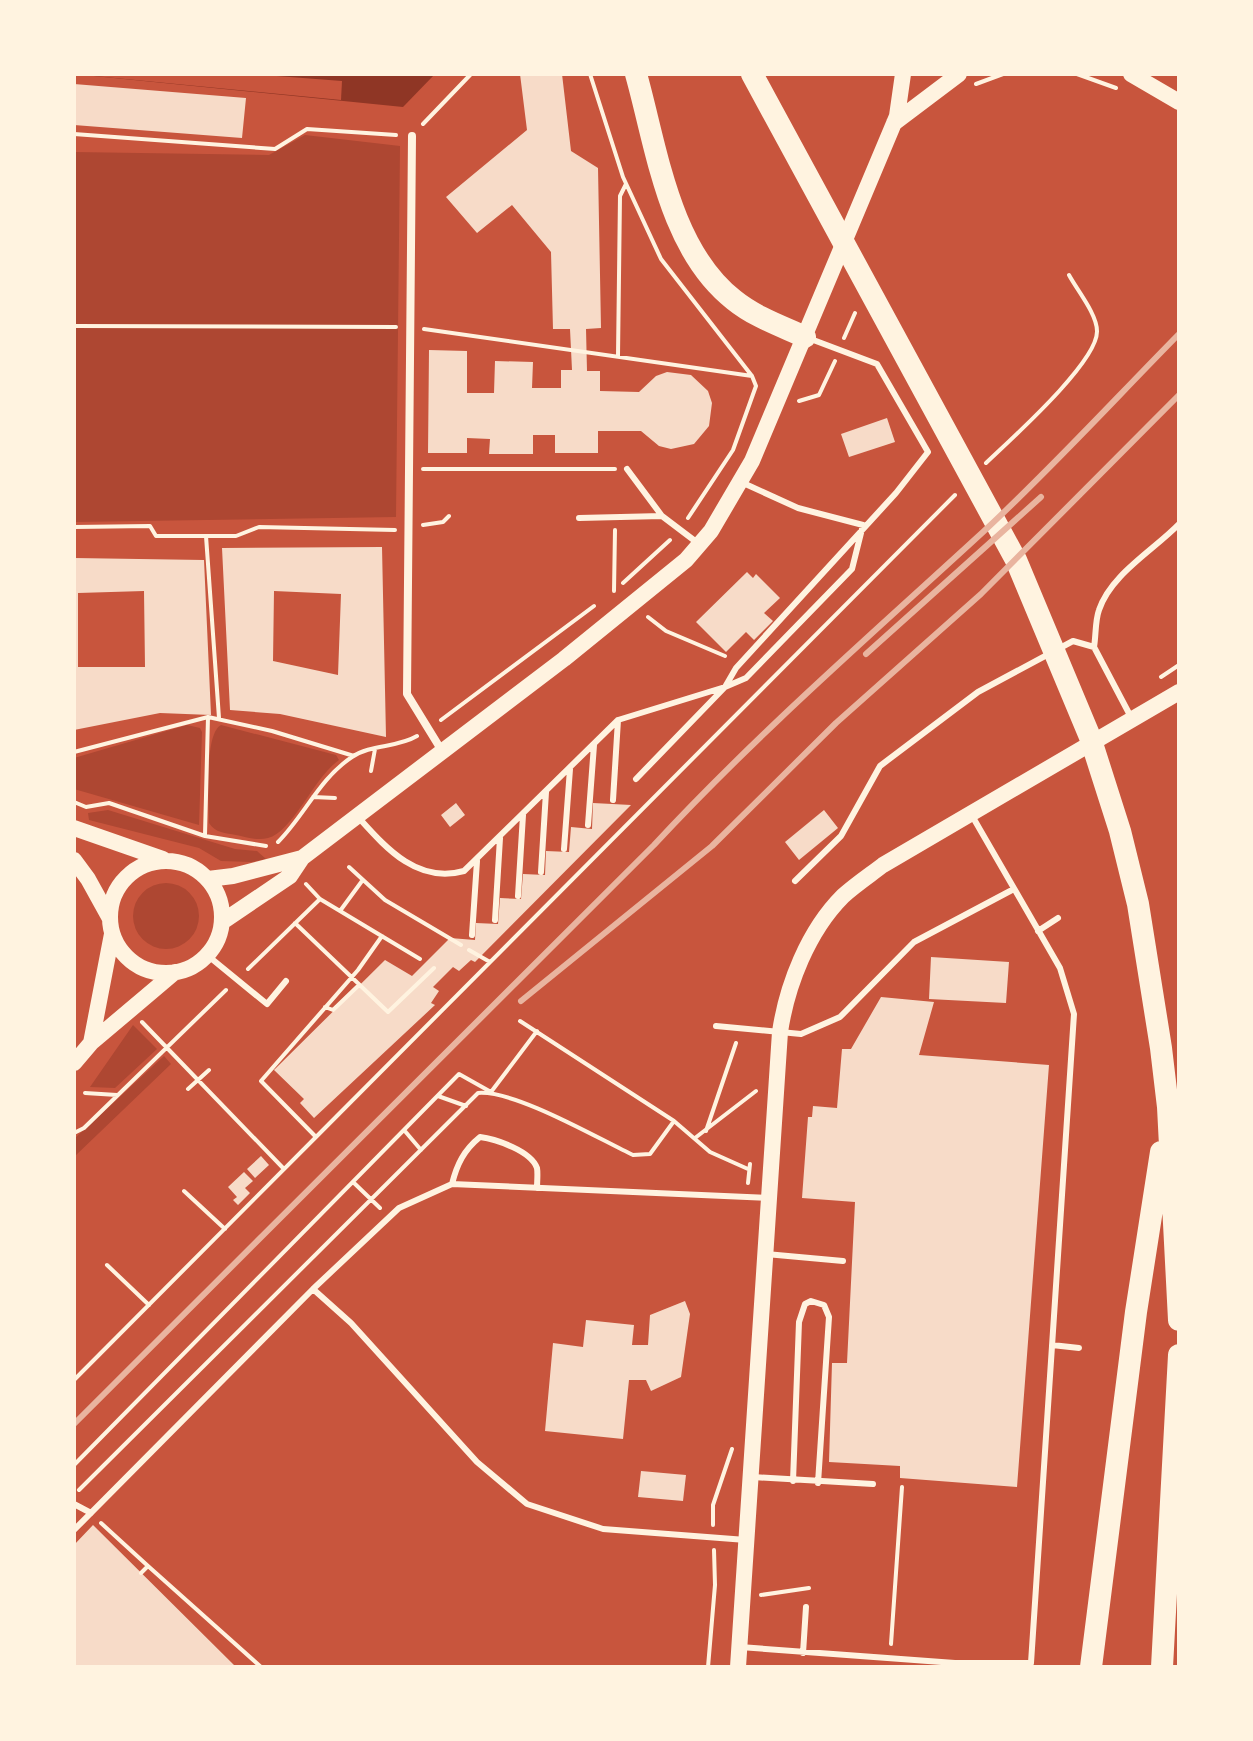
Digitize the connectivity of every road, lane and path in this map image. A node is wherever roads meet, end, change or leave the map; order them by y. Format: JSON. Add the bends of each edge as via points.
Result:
{"nodes":[{"id":1,"x":471,"y":74,"type":"edge"},
{"id":2,"x":636,"y":74,"type":"edge"},
{"id":3,"x":752,"y":74,"type":"edge"},
{"id":4,"x":903,"y":74,"type":"edge"},
{"id":5,"x":1003,"y":74,"type":"edge"},
{"id":6,"x":1131,"y":74,"type":"edge"},
{"id":7,"x":963,"y":81,"type":"edge"},
{"id":8,"x":1179,"y":102,"type":"edge"},
{"id":9,"x":893,"y":124,"type":"junction"},
{"id":10,"x":74,"y":134,"type":"edge"},
{"id":11,"x":412,"y":136,"type":"junction"},
{"id":12,"x":626,"y":184,"type":"dead end"},
{"id":13,"x":1069,"y":275,"type":"dead end"},
{"id":14,"x":857,"y":308,"type":"dead end"},
{"id":15,"x":74,"y":326,"type":"edge"},
{"id":16,"x":410,"y":327,"type":"junction"},
{"id":17,"x":805,"y":337,"type":"junction"},
{"id":18,"x":839,"y":349,"type":"junction"},
{"id":19,"x":618,"y":357,"type":"junction"},
{"id":20,"x":752,"y":376,"type":"dead end"},
{"id":21,"x":756,"y":386,"type":"dead end"},
{"id":22,"x":798,"y":401,"type":"dead end"},
{"id":23,"x":982,"y":467,"type":"dead end"},
{"id":24,"x":409,"y":469,"type":"junction"},
{"id":25,"x":627,"y":469,"type":"joint"},
{"id":26,"x":741,"y":482,"type":"junction"},
{"id":27,"x":960,"y":490,"type":"dead end"},
{"id":28,"x":449,"y":516,"type":"dead end"},
{"id":29,"x":662,"y":516,"type":"junction"},
{"id":30,"x":615,"y":517,"type":"junction"},
{"id":31,"x":579,"y":518,"type":"dead end"},
{"id":32,"x":1179,"y":524,"type":"edge"},
{"id":33,"x":863,"y":525,"type":"junction"},
{"id":34,"x":74,"y":527,"type":"edge"},
{"id":35,"x":680,"y":528,"type":"junction"},
{"id":36,"x":408,"y":530,"type":"junction"},
{"id":37,"x":206,"y":536,"type":"junction"},
{"id":38,"x":699,"y":544,"type":"junction"},
{"id":39,"x":614,"y":591,"type":"junction"},
{"id":40,"x":648,"y":617,"type":"dead end"},
{"id":41,"x":1094,"y":647,"type":"junction"},
{"id":42,"x":725,"y":656,"type":"dead end"},
{"id":43,"x":725,"y":687,"type":"junction"},
{"id":44,"x":1179,"y":692,"type":"edge"},
{"id":45,"x":208,"y":717,"type":"junction"},
{"id":46,"x":219,"y":718,"type":"junction"},
{"id":47,"x":1132,"y":719,"type":"junction"},
{"id":48,"x":618,"y":720,"type":"junction"},
{"id":49,"x":429,"y":729,"type":"junction"},
{"id":50,"x":594,"y":745,"type":"junction"},
{"id":51,"x":375,"y":748,"type":"junction"},
{"id":52,"x":442,"y":751,"type":"junction"},
{"id":53,"x":74,"y":752,"type":"edge"},
{"id":54,"x":354,"y":756,"type":"junction"},
{"id":55,"x":570,"y":769,"type":"junction"},
{"id":56,"x":371,"y":771,"type":"dead end"},
{"id":57,"x":636,"y":779,"type":"dead end"},
{"id":58,"x":546,"y":792,"type":"junction"},
{"id":59,"x":313,"y":797,"type":"junction"},
{"id":60,"x":643,"y":797,"type":"dead end"},
{"id":61,"x":335,"y":798,"type":"dead end"},
{"id":62,"x":613,"y":800,"type":"dead end"},
{"id":63,"x":74,"y":802,"type":"edge"},
{"id":64,"x":649,"y":803,"type":"junction"},
{"id":65,"x":971,"y":814,"type":"junction"},
{"id":66,"x":523,"y":815,"type":"junction"},
{"id":67,"x":357,"y":817,"type":"junction"},
{"id":68,"x":588,"y":825,"type":"dead end"},
{"id":69,"x":74,"y":828,"type":"edge"},
{"id":70,"x":205,"y":836,"type":"junction"},
{"id":71,"x":500,"y":838,"type":"junction"},
{"id":72,"x":564,"y":849,"type":"dead end"},
{"id":73,"x":302,"y":858,"type":"junction"},
{"id":74,"x":74,"y":860,"type":"edge"},
{"id":75,"x":164,"y":860,"type":"junction"},
{"id":76,"x":477,"y":861,"type":"junction"},
{"id":77,"x":349,"y":867,"type":"dead end"},
{"id":78,"x":541,"y":872,"type":"dead end"},
{"id":79,"x":208,"y":879,"type":"junction"},
{"id":80,"x":363,"y":880,"type":"junction"},
{"id":81,"x":795,"y":881,"type":"dead end"},
{"id":82,"x":1012,"y":890,"type":"junction"},
{"id":83,"x":518,"y":896,"type":"dead end"},
{"id":84,"x":340,"y":911,"type":"junction"},
{"id":85,"x":1058,"y":918,"type":"dead end"},
{"id":86,"x":495,"y":920,"type":"dead end"},
{"id":87,"x":222,"y":922,"type":"junction"},
{"id":88,"x":295,"y":923,"type":"junction"},
{"id":89,"x":110,"y":926,"type":"junction"},
{"id":90,"x":1038,"y":931,"type":"junction"},
{"id":91,"x":472,"y":935,"type":"dead end"},
{"id":92,"x":382,"y":936,"type":"junction"},
{"id":93,"x":481,"y":944,"type":"dead end"},
{"id":94,"x":473,"y":952,"type":"junction"},
{"id":95,"x":207,"y":955,"type":"junction"},
{"id":96,"x":420,"y":959,"type":"dead end"},
{"id":97,"x":490,"y":962,"type":"junction"},
{"id":98,"x":434,"y":968,"type":"dead end"},
{"id":99,"x":248,"y":969,"type":"dead end"},
{"id":100,"x":175,"y":972,"type":"junction"},
{"id":101,"x":350,"y":978,"type":"junction"},
{"id":102,"x":286,"y":981,"type":"dead end"},
{"id":103,"x":359,"y":985,"type":"junction"},
{"id":104,"x":226,"y":990,"type":"dead end"},
{"id":105,"x":324,"y":1006,"type":"junction"},
{"id":106,"x":141,"y":1020,"type":"dead end"},
{"id":107,"x":520,"y":1021,"type":"dead end"},
{"id":108,"x":716,"y":1026,"type":"dead end"},
{"id":109,"x":740,"y":1028,"type":"junction"},
{"id":110,"x":537,"y":1031,"type":"junction"},
{"id":111,"x":780,"y":1032,"type":"junction"},
{"id":112,"x":91,"y":1043,"type":"junction"},
{"id":113,"x":168,"y":1046,"type":"junction"},
{"id":114,"x":74,"y":1063,"type":"edge"},
{"id":115,"x":209,"y":1070,"type":"dead end"},
{"id":116,"x":199,"y":1079,"type":"junction"},
{"id":117,"x":188,"y":1089,"type":"dead end"},
{"id":118,"x":757,"y":1090,"type":"dead end"},
{"id":119,"x":85,"y":1093,"type":"dead end"},
{"id":120,"x":117,"y":1095,"type":"junction"},
{"id":121,"x":438,"y":1096,"type":"junction"},
{"id":122,"x":466,"y":1106,"type":"dead end"},
{"id":123,"x":1168,"y":1107,"type":"junction"},
{"id":124,"x":404,"y":1130,"type":"junction"},
{"id":125,"x":706,"y":1131,"type":"junction"},
{"id":126,"x":74,"y":1133,"type":"edge"},
{"id":127,"x":316,"y":1137,"type":"junction"},
{"id":128,"x":695,"y":1138,"type":"junction"},
{"id":129,"x":421,"y":1150,"type":"dead end"},
{"id":130,"x":284,"y":1169,"type":"junction"},
{"id":131,"x":353,"y":1182,"type":"junction"},
{"id":132,"x":452,"y":1184,"type":"junction"},
{"id":133,"x":537,"y":1188,"type":"junction"},
{"id":134,"x":184,"y":1191,"type":"dead end"},
{"id":135,"x":769,"y":1198,"type":"junction"},
{"id":136,"x":747,"y":1199,"type":"junction"},
{"id":137,"x":389,"y":1217,"type":"junction"},
{"id":138,"x":225,"y":1229,"type":"junction"},
{"id":139,"x":1177,"y":1231,"type":"edge"},
{"id":140,"x":766,"y":1254,"type":"junction"},
{"id":141,"x":843,"y":1261,"type":"dead end"},
{"id":142,"x":107,"y":1265,"type":"dead end"},
{"id":143,"x":313,"y":1289,"type":"junction"},
{"id":144,"x":149,"y":1305,"type":"junction"},
{"id":145,"x":1179,"y":1320,"type":"edge"},
{"id":146,"x":1052,"y":1345,"type":"junction"},
{"id":147,"x":1079,"y":1348,"type":"dead end"},
{"id":148,"x":1179,"y":1355,"type":"edge"},
{"id":149,"x":74,"y":1380,"type":"edge"},
{"id":150,"x":735,"y":1442,"type":"dead end"},
{"id":151,"x":74,"y":1465,"type":"edge"},
{"id":152,"x":753,"y":1477,"type":"junction"},
{"id":153,"x":793,"y":1481,"type":"junction"},
{"id":154,"x":818,"y":1483,"type":"junction"},
{"id":155,"x":873,"y":1484,"type":"dead end"},
{"id":156,"x":902,"y":1487,"type":"dead end"},
{"id":157,"x":74,"y":1504,"type":"edge"},
{"id":158,"x":91,"y":1513,"type":"junction"},
{"id":159,"x":74,"y":1530,"type":"edge"},
{"id":160,"x":714,"y":1538,"type":"junction"},
{"id":161,"x":748,"y":1541,"type":"junction"},
{"id":162,"x":148,"y":1566,"type":"junction"},
{"id":163,"x":141,"y":1573,"type":"dead end"},
{"id":164,"x":809,"y":1588,"type":"dead end"},
{"id":165,"x":759,"y":1596,"type":"dead end"},
{"id":166,"x":806,"y":1607,"type":"dead end"},
{"id":167,"x":891,"y":1644,"type":"dead end"},
{"id":168,"x":740,"y":1647,"type":"junction"},
{"id":169,"x":803,"y":1653,"type":"junction"},
{"id":170,"x":261,"y":1667,"type":"edge"},
{"id":171,"x":708,"y":1667,"type":"edge"},
{"id":172,"x":738,"y":1667,"type":"edge"},
{"id":173,"x":1091,"y":1667,"type":"edge"},
{"id":174,"x":1162,"y":1667,"type":"edge"}],
"edges":[{"from":1,"to":11,"type":"path"},
{"from":2,"to":17,"type":"highway","via":[[671,198],[703,268],[736,302]]},
{"from":3,"to":123,"type":"highway","via":[[1016,560],[1090,737],[1138,904]]},
{"from":4,"to":9,"type":"main road"},
{"from":5,"to":7,"type":"path"},
{"from":6,"to":8,"type":"main road"},
{"from":7,"to":9,"type":"main road"},
{"from":9,"to":17,"type":"main road"},
{"from":10,"to":11,"type":"path","via":[[275,149],[307,129]]},
{"from":11,"to":16,"type":"street"},
{"from":12,"to":19,"type":"path","via":[[620,196]]},
{"from":13,"to":23,"type":"path","via":[[1095,324],[1094,344],[1071,378]]},
{"from":14,"to":18,"type":"path"},
{"from":15,"to":16,"type":"path"},
{"from":16,"to":19,"type":"path"},
{"from":16,"to":24,"type":"street"},
{"from":17,"to":18,"type":"lane"},
{"from":17,"to":26,"type":"main road"},
{"from":18,"to":22,"type":"path","via":[[819,395]]},
{"from":18,"to":33,"type":"lane","via":[[877,364],[928,452]]},
{"from":19,"to":20,"type":"path"},
{"from":21,"to":35,"type":"path","via":[[733,450]]},
{"from":24,"to":25,"type":"path"},
{"from":24,"to":36,"type":"street"},
{"from":25,"to":29,"type":"lane"},
{"from":26,"to":33,"type":"lane","via":[[798,508]]},
{"from":26,"to":38,"type":"main road"},
{"from":27,"to":64,"type":"path"},
{"from":28,"to":36,"type":"path"},
{"from":29,"to":30,"type":"lane"},
{"from":29,"to":35,"type":"lane"},
{"from":30,"to":31,"type":"lane"},
{"from":30,"to":39,"type":"path"},
{"from":32,"to":41,"type":"lane","via":[[1126,570],[1099,609]]},
{"from":33,"to":43,"type":"lane"},
{"from":33,"to":43,"type":"lane","via":[[852,569],[746,678]]},
{"from":34,"to":37,"type":"path","via":[[150,526],[156,536]]},
{"from":35,"to":38,"type":"lane"},
{"from":35,"to":39,"type":"path"},
{"from":36,"to":37,"type":"path","via":[[259,527],[236,536]]},
{"from":36,"to":49,"type":"street","via":[[407,694]]},
{"from":37,"to":46,"type":"path"},
{"from":38,"to":52,"type":"main road","via":[[635,603]]},
{"from":39,"to":49,"type":"path"},
{"from":40,"to":42,"type":"path","via":[[666,631]]},
{"from":41,"to":47,"type":"lane"},
{"from":41,"to":81,"type":"lane","via":[[1073,641],[978,692],[880,766],[841,836]]},
{"from":43,"to":48,"type":"lane"},
{"from":43,"to":57,"type":"lane"},
{"from":44,"to":47,"type":"main road"},
{"from":45,"to":46,"type":"path"},
{"from":45,"to":53,"type":"path"},
{"from":45,"to":70,"type":"path"},
{"from":46,"to":54,"type":"path"},
{"from":47,"to":65,"type":"main road"},
{"from":48,"to":50,"type":"lane"},
{"from":48,"to":62,"type":"lane"},
{"from":49,"to":51,"type":"path","via":[[403,744]]},
{"from":49,"to":52,"type":"street"},
{"from":50,"to":55,"type":"lane"},
{"from":50,"to":68,"type":"lane"},
{"from":51,"to":54,"type":"path"},
{"from":51,"to":56,"type":"path"},
{"from":52,"to":67,"type":"main road"},
{"from":54,"to":59,"type":"path","via":[[324,780]]},
{"from":55,"to":58,"type":"lane"},
{"from":55,"to":72,"type":"lane"},
{"from":58,"to":66,"type":"lane"},
{"from":58,"to":78,"type":"lane"},
{"from":59,"to":61,"type":"path"},
{"from":59,"to":70,"type":"path","via":[[274,847]]},
{"from":60,"to":64,"type":"path"},
{"from":63,"to":70,"type":"path","via":[[86,807],[109,803]]},
{"from":64,"to":97,"type":"path"},
{"from":65,"to":82,"type":"lane"},
{"from":65,"to":111,"type":"main road","via":[[883,865],[842,898],[797,968]]},
{"from":66,"to":71,"type":"lane"},
{"from":66,"to":83,"type":"lane"},
{"from":67,"to":73,"type":"main road"},
{"from":67,"to":76,"type":"lane","via":[[393,855],[423,871],[453,874]]},
{"from":69,"to":75,"type":"main road"},
{"from":71,"to":76,"type":"lane"},
{"from":71,"to":86,"type":"lane"},
{"from":73,"to":79,"type":"main road"},
{"from":73,"to":87,"type":"main road","via":[[290,876]]},
{"from":74,"to":89,"type":"main road"},
{"from":75,"to":79,"type":"main road","via":[[195,868]]},
{"from":75,"to":89,"type":"main road","via":[[131,871],[111,900]]},
{"from":76,"to":91,"type":"lane"},
{"from":77,"to":80,"type":"path"},
{"from":79,"to":87,"type":"main road","via":[[221,904]]},
{"from":80,"to":84,"type":"path"},
{"from":80,"to":94,"type":"path","via":[[385,900]]},
{"from":82,"to":90,"type":"lane"},
{"from":82,"to":111,"type":"lane","via":[[914,942],[840,1017],[801,1034]]},
{"from":84,"to":88,"type":"path","via":[[320,899]]},
{"from":84,"to":92,"type":"path"},
{"from":85,"to":90,"type":"lane"},
{"from":87,"to":95,"type":"main road"},
{"from":88,"to":99,"type":"path"},
{"from":88,"to":101,"type":"path"},
{"from":89,"to":100,"type":"main road","via":[[119,948],[143,969]]},
{"from":89,"to":112,"type":"main road"},
{"from":90,"to":146,"type":"lane","via":[[1060,968],[1074,1014]]},
{"from":92,"to":96,"type":"path"},
{"from":92,"to":101,"type":"path"},
{"from":93,"to":94,"type":"path"},
{"from":94,"to":97,"type":"path"},
{"from":95,"to":100,"type":"main road"},
{"from":95,"to":102,"type":"lane","via":[[267,1004]]},
{"from":97,"to":127,"type":"path"},
{"from":98,"to":103,"type":"path","via":[[388,1012]]},
{"from":100,"to":112,"type":"main road"},
{"from":101,"to":103,"type":"path"},
{"from":101,"to":105,"type":"path"},
{"from":103,"to":105,"type":"path","via":[[333,1010]]},
{"from":104,"to":113,"type":"path"},
{"from":105,"to":127,"type":"path","via":[[261,1081]]},
{"from":106,"to":113,"type":"path"},
{"from":107,"to":110,"type":"path"},
{"from":108,"to":109,"type":"lane"},
{"from":109,"to":111,"type":"lane"},
{"from":109,"to":125,"type":"path"},
{"from":110,"to":121,"type":"path","via":[[491,1092],[459,1074]]},
{"from":110,"to":128,"type":"path"},
{"from":111,"to":135,"type":"main road"},
{"from":112,"to":114,"type":"main road"},
{"from":113,"to":116,"type":"path"},
{"from":113,"to":120,"type":"path"},
{"from":115,"to":116,"type":"path"},
{"from":116,"to":117,"type":"path"},
{"from":116,"to":130,"type":"path"},
{"from":118,"to":125,"type":"path"},
{"from":119,"to":120,"type":"path"},
{"from":120,"to":126,"type":"path"},
{"from":121,"to":122,"type":"path"},
{"from":121,"to":124,"type":"path"},
{"from":123,"to":139,"type":"highway"},
{"from":123,"to":173,"type":"highway"},
{"from":124,"to":129,"type":"path"},
{"from":124,"to":131,"type":"path"},
{"from":125,"to":128,"type":"path"},
{"from":127,"to":130,"type":"path"},
{"from":128,"to":136,"type":"path","via":[[710,1152],[748,1169]]},
{"from":130,"to":138,"type":"path"},
{"from":131,"to":137,"type":"path"},
{"from":131,"to":151,"type":"path"},
{"from":132,"to":133,"type":"lane"},
{"from":132,"to":133,"type":"lane","via":[[457,1165],[480,1137],[531,1159]]},
{"from":132,"to":137,"type":"lane"},
{"from":133,"to":136,"type":"lane"},
{"from":134,"to":138,"type":"path"},
{"from":135,"to":136,"type":"lane"},
{"from":135,"to":140,"type":"main road"},
{"from":137,"to":143,"type":"lane"},
{"from":138,"to":144,"type":"path"},
{"from":139,"to":145,"type":"highway"},
{"from":140,"to":141,"type":"lane"},
{"from":140,"to":152,"type":"main road"},
{"from":142,"to":144,"type":"path"},
{"from":143,"to":158,"type":"lane"},
{"from":143,"to":160,"type":"lane","via":[[351,1323],[477,1462],[527,1504],[603,1529]]},
{"from":144,"to":149,"type":"path"},
{"from":146,"to":147,"type":"lane"},
{"from":146,"to":169,"type":"lane","via":[[1031,1663]]},
{"from":148,"to":174,"type":"highway"},
{"from":150,"to":160,"type":"path","via":[[713,1505]]},
{"from":152,"to":153,"type":"lane"},
{"from":152,"to":161,"type":"main road"},
{"from":153,"to":154,"type":"lane"},
{"from":153,"to":154,"type":"lane","via":[[799,1322],[801,1308],[811,1301],[824,1305],[829,1317]]},
{"from":154,"to":155,"type":"lane"},
{"from":156,"to":167,"type":"path"},
{"from":157,"to":158,"type":"lane"},
{"from":158,"to":159,"type":"lane"},
{"from":158,"to":162,"type":"path"},
{"from":160,"to":161,"type":"lane"},
{"from":160,"to":171,"type":"path"},
{"from":161,"to":168,"type":"main road"},
{"from":162,"to":163,"type":"path"},
{"from":162,"to":170,"type":"path"},
{"from":164,"to":165,"type":"path"},
{"from":166,"to":169,"type":"lane"},
{"from":168,"to":169,"type":"lane"},
{"from":168,"to":172,"type":"main road"}]}
